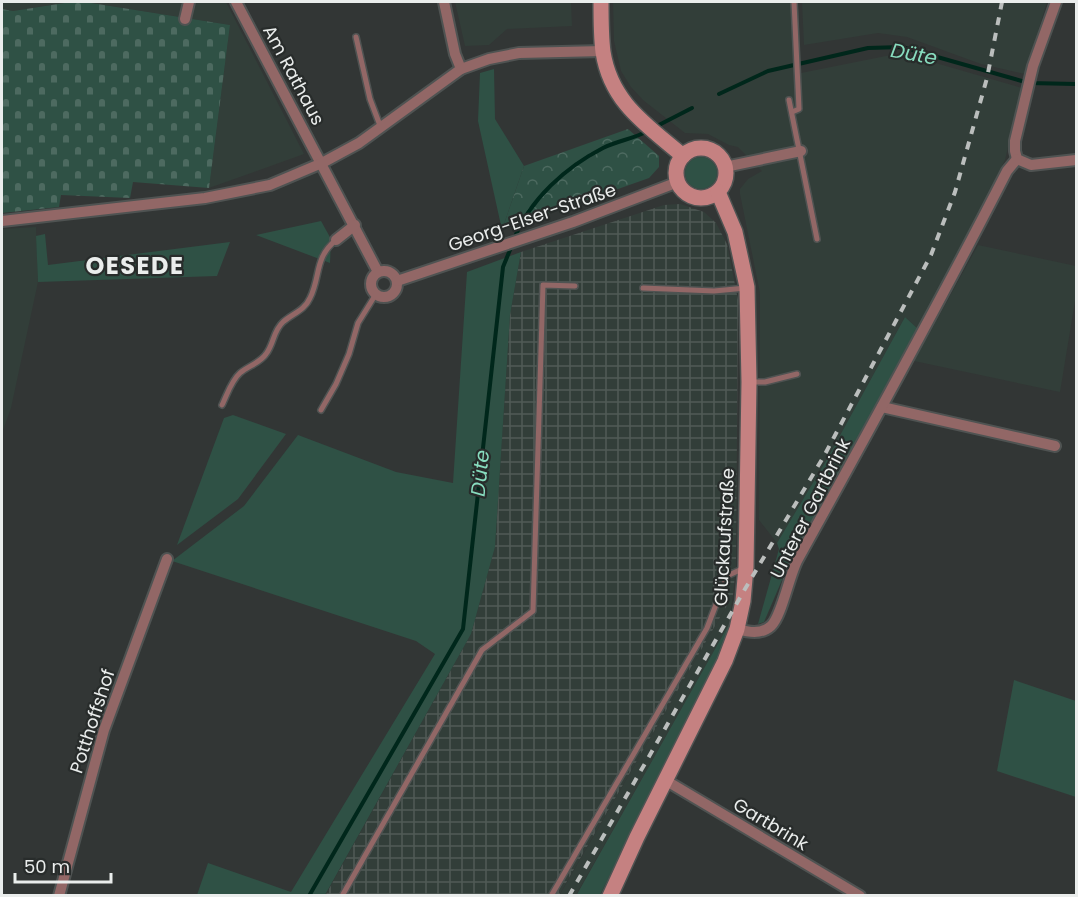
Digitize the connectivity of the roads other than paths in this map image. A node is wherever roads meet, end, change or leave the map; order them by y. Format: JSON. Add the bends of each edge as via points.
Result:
{"nodes":[{"id":1,"x":189,"y":2,"type":"edge"},
{"id":2,"x":236,"y":2,"type":"edge"},
{"id":3,"x":444,"y":2,"type":"edge"},
{"id":4,"x":601,"y":2,"type":"edge"},
{"id":5,"x":794,"y":2,"type":"edge"},
{"id":6,"x":1056,"y":2,"type":"edge"},
{"id":7,"x":185,"y":19,"type":"dead end"},
{"id":8,"x":356,"y":38,"type":"dead end"},
{"id":9,"x":603,"y":51,"type":"junction"},
{"id":10,"x":461,"y":69,"type":"junction"},
{"id":11,"x":789,"y":100,"type":"dead end"},
{"id":12,"x":792,"y":112,"type":"junction"},
{"id":13,"x":381,"y":129,"type":"junction"},
{"id":14,"x":801,"y":151,"type":"junction"},
{"id":15,"x":683,"y":156,"type":"junction"},
{"id":16,"x":1017,"y":159,"type":"junction"},
{"id":17,"x":1077,"y":160,"type":"edge"},
{"id":18,"x":322,"y":163,"type":"junction"},
{"id":19,"x":726,"y":167,"type":"junction"},
{"id":20,"x":678,"y":182,"type":"junction"},
{"id":21,"x":718,"y":192,"type":"junction"},
{"id":22,"x":2,"y":221,"type":"edge"},
{"id":23,"x":355,"y":225,"type":"junction"},
{"id":24,"x":817,"y":239,"type":"dead end"},
{"id":25,"x":336,"y":240,"type":"joint"},
{"id":26,"x":378,"y":272,"type":"junction"},
{"id":27,"x":397,"y":281,"type":"junction"},
{"id":28,"x":575,"y":286,"type":"dead end"},
{"id":29,"x":747,"y":287,"type":"junction"},
{"id":30,"x":643,"y":288,"type":"dead end"},
{"id":31,"x":376,"y":294,"type":"junction"},
{"id":32,"x":797,"y":374,"type":"dead end"},
{"id":33,"x":749,"y":382,"type":"junction"},
{"id":34,"x":222,"y":405,"type":"dead end"},
{"id":35,"x":882,"y":407,"type":"junction"},
{"id":36,"x":321,"y":410,"type":"dead end"},
{"id":37,"x":1055,"y":446,"type":"dead end"},
{"id":38,"x":166,"y":559,"type":"dead end"},
{"id":39,"x":746,"y":567,"type":"junction"},
{"id":40,"x":736,"y":629,"type":"junction"},
{"id":41,"x":666,"y":780,"type":"junction"},
{"id":42,"x":59,"y":896,"type":"edge"},
{"id":43,"x":342,"y":896,"type":"edge"},
{"id":44,"x":551,"y":896,"type":"edge"},
{"id":45,"x":610,"y":896,"type":"edge"},
{"id":46,"x":860,"y":896,"type":"edge"}],
"edges":[{"from":1,"to":7,"type":"street"},
{"from":2,"to":18,"type":"street","name":"Am Rathaus"},
{"from":3,"to":10,"type":"street"},
{"from":4,"to":9,"type":"main road"},
{"from":5,"to":12,"type":"lane","via":[[800,109]]},
{"from":6,"to":16,"type":"street","via":[[1033,66],[1015,141]]},
{"from":8,"to":13,"type":"lane"},
{"from":9,"to":10,"type":"street","via":[[519,53]]},
{"from":9,"to":15,"type":"main road","via":[[608,73],[625,105]]},
{"from":10,"to":13,"type":"street"},
{"from":11,"to":12,"type":"lane"},
{"from":12,"to":14,"type":"lane"},
{"from":13,"to":18,"type":"street"},
{"from":14,"to":19,"type":"street"},
{"from":14,"to":24,"type":"lane"},
{"from":15,"to":19,"type":"main road","via":[[696,148],[711,150]]},
{"from":15,"to":20,"type":"main road","via":[[677,168]]},
{"from":16,"to":17,"type":"street","via":[[1031,165]]},
{"from":16,"to":35,"type":"street","name":"Unterer Gartbrink","via":[[1007,171]]},
{"from":18,"to":22,"type":"street","via":[[270,185],[205,198]]},
{"from":18,"to":23,"type":"street"},
{"from":19,"to":21,"type":"main road","via":[[725,180]]},
{"from":20,"to":21,"type":"main road","via":[[695,198]]},
{"from":20,"to":27,"type":"street","name":"Georg-Elser-Straße"},
{"from":21,"to":29,"type":"main road","name":"Glückaufstraße","via":[[735,232]]},
{"from":23,"to":25,"type":"street"},
{"from":23,"to":26,"type":"street"},
{"from":25,"to":34,"type":"lane","via":[[322,255],[310,298],[277,329],[260,361],[232,383]]},
{"from":26,"to":27,"type":"street","via":[[390,272]]},
{"from":26,"to":31,"type":"street","via":[[371,283]]},
{"from":27,"to":31,"type":"street","via":[[393,294]]},
{"from":28,"to":43,"type":"lane","via":[[543,285],[533,611],[482,650]]},
{"from":29,"to":30,"type":"lane","via":[[714,291]]},
{"from":29,"to":33,"type":"main road","name":"Glückaufstraße"},
{"from":31,"to":36,"type":"lane","via":[[358,323],[349,354]]},
{"from":32,"to":33,"type":"lane"},
{"from":33,"to":39,"type":"main road","name":"Glückaufstraße"},
{"from":35,"to":37,"type":"street"},
{"from":35,"to":40,"type":"street","name":"Unterer Gartbrink","via":[[792,569],[776,620],[760,632]]},
{"from":38,"to":42,"type":"street","name":"Potthoffshof","via":[[104,730]]},
{"from":39,"to":40,"type":"main road","name":"Glückaufstraße"},
{"from":39,"to":44,"type":"lane","via":[[727,576],[707,628]]},
{"from":40,"to":41,"type":"main road","name":"Glückaufstraße","via":[[725,661]]},
{"from":41,"to":45,"type":"main road","name":"Glückaufstraße"},
{"from":41,"to":46,"type":"street","name":"Gartbrink"}]}
